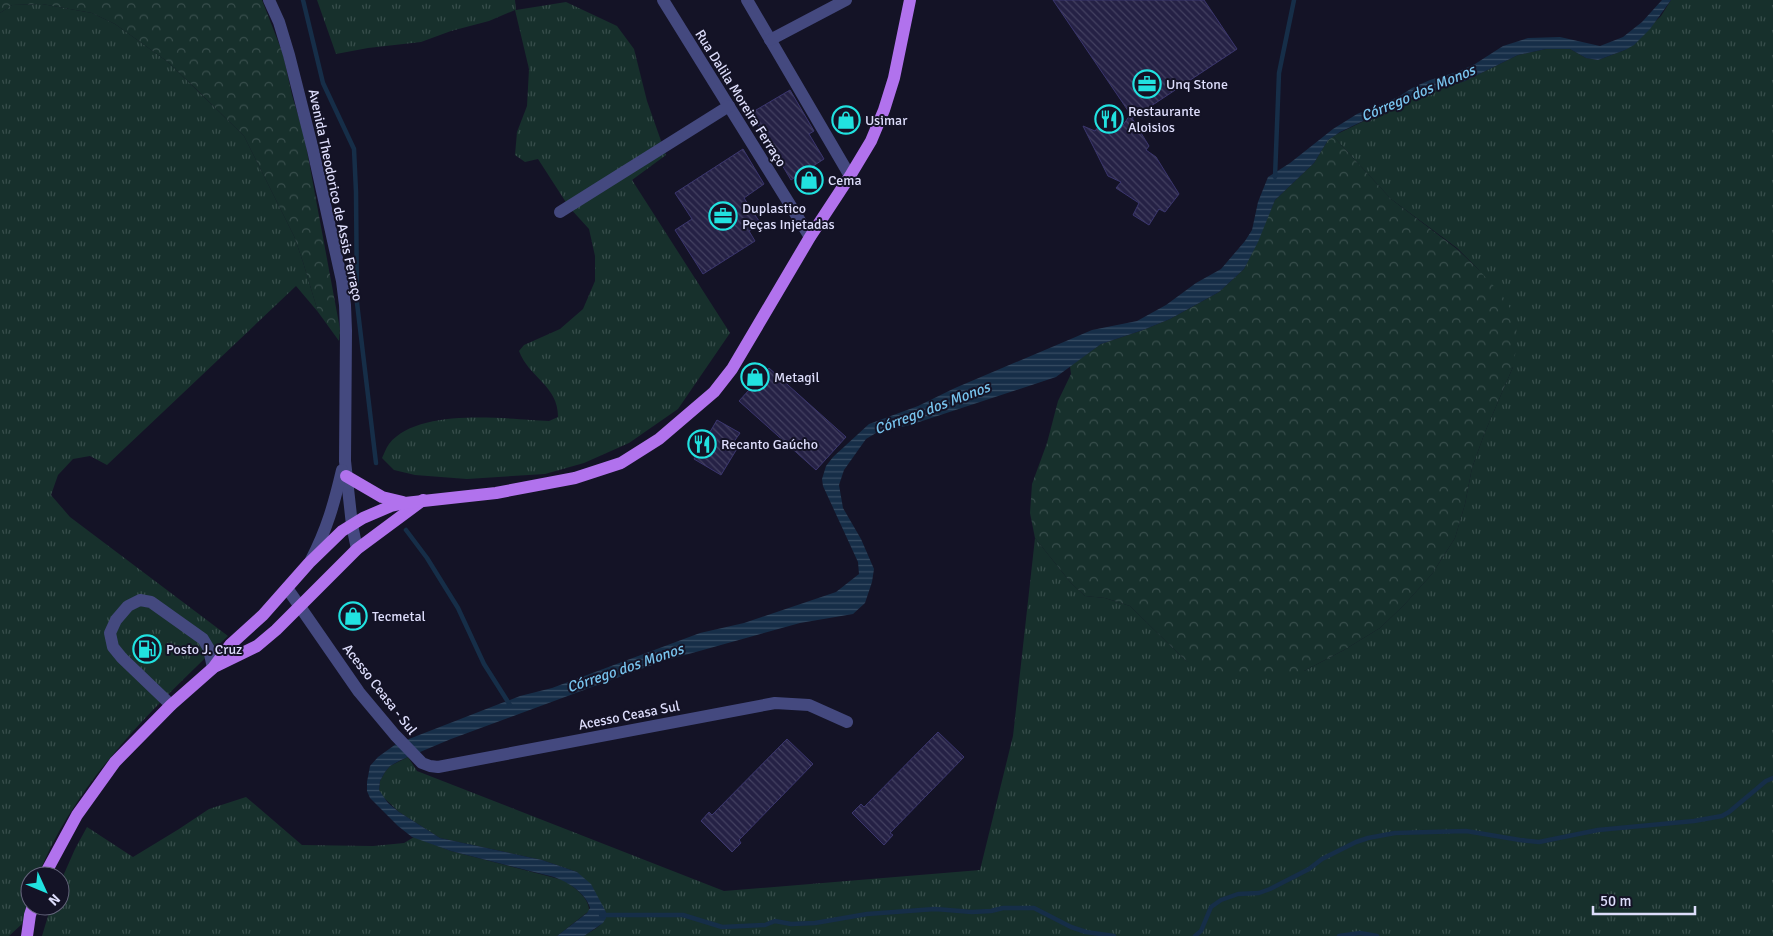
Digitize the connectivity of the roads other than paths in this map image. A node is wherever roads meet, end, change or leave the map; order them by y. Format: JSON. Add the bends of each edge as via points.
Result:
{"nodes":[{"id":1,"x":269,"y":0,"type":"edge"},
{"id":2,"x":664,"y":0,"type":"edge"},
{"id":3,"x":747,"y":0,"type":"edge"},
{"id":4,"x":846,"y":0,"type":"edge"},
{"id":5,"x":910,"y":0,"type":"edge"},
{"id":6,"x":770,"y":40,"type":"junction"},
{"id":7,"x":729,"y":106,"type":"junction"},
{"id":8,"x":850,"y":176,"type":"junction"},
{"id":9,"x":560,"y":212,"type":"dead end"},
{"id":10,"x":810,"y":237,"type":"junction"},
{"id":11,"x":344,"y":461,"type":"junction"},
{"id":12,"x":346,"y":476,"type":"junction"},
{"id":13,"x":423,"y":500,"type":"junction"},
{"id":14,"x":405,"y":502,"type":"junction"},
{"id":15,"x":352,"y":525,"type":"junction"},
{"id":16,"x":357,"y":549,"type":"junction"},
{"id":17,"x":309,"y":563,"type":"junction"},
{"id":18,"x":287,"y":588,"type":"junction"},
{"id":19,"x":300,"y":607,"type":"junction"},
{"id":20,"x":213,"y":668,"type":"junction"},
{"id":21,"x":171,"y":705,"type":"junction"},
{"id":22,"x":847,"y":722,"type":"dead end"},
{"id":23,"x":416,"y":759,"type":"joint"},
{"id":24,"x":50,"y":866,"type":"edge"},
{"id":25,"x":31,"y":916,"type":"edge"},
{"id":26,"x":27,"y":936,"type":"edge"}],
"edges":[{"from":1,"to":11,"type":"street","name":"Avenida Theodorico de Assis Ferraço","via":[[289,55],[342,281],[346,331]]},
{"from":2,"to":7,"type":"street","name":"Rua Dalila Moreira Ferraço"},
{"from":3,"to":6,"type":"street"},
{"from":4,"to":6,"type":"street"},
{"from":5,"to":8,"type":"main road","via":[[884,110],[871,141]]},
{"from":6,"to":8,"type":"street"},
{"from":7,"to":9,"type":"street"},
{"from":7,"to":10,"type":"street","name":"Rua Dalila Moreira Ferraço"},
{"from":8,"to":10,"type":"main road"},
{"from":10,"to":13,"type":"main road","via":[[732,368],[714,392],[659,439],[621,463],[575,478],[496,493]]},
{"from":11,"to":12,"type":"street","name":"Avenida Theodorico de Assis Ferraço"},
{"from":11,"to":17,"type":"street","name":"Avenida Theodorico de Assis Ferraço","via":[[331,517]]},
{"from":12,"to":14,"type":"main road","via":[[382,497]]},
{"from":12,"to":15,"type":"street","name":"Avenida Theodorico de Assis Ferraço"},
{"from":13,"to":14,"type":"main road"},
{"from":13,"to":16,"type":"main road"},
{"from":14,"to":15,"type":"main road"},
{"from":15,"to":16,"type":"street","name":"Avenida Theodorico de Assis Ferraço"},
{"from":15,"to":17,"type":"main road"},
{"from":16,"to":19,"type":"main road"},
{"from":17,"to":18,"type":"main road"},
{"from":18,"to":19,"type":"street","name":"Acesso Ceasa - Sul"},
{"from":18,"to":20,"type":"main road","via":[[230,645]]},
{"from":19,"to":20,"type":"main road","via":[[257,646]]},
{"from":19,"to":23,"type":"street","name":"Acesso Ceasa - Sul","via":[[359,692]]},
{"from":20,"to":21,"type":"main road"},
{"from":20,"to":21,"type":"street","via":[[203,639],[152,602],[140,600],[128,606],[110,633],[113,647]]},
{"from":21,"to":24,"type":"main road","via":[[115,762],[77,816]]},
{"from":22,"to":23,"type":"street","name":"Acesso Ceasa Sul","via":[[809,705],[775,704],[438,767]]},
{"from":25,"to":26,"type":"main road"}]}
